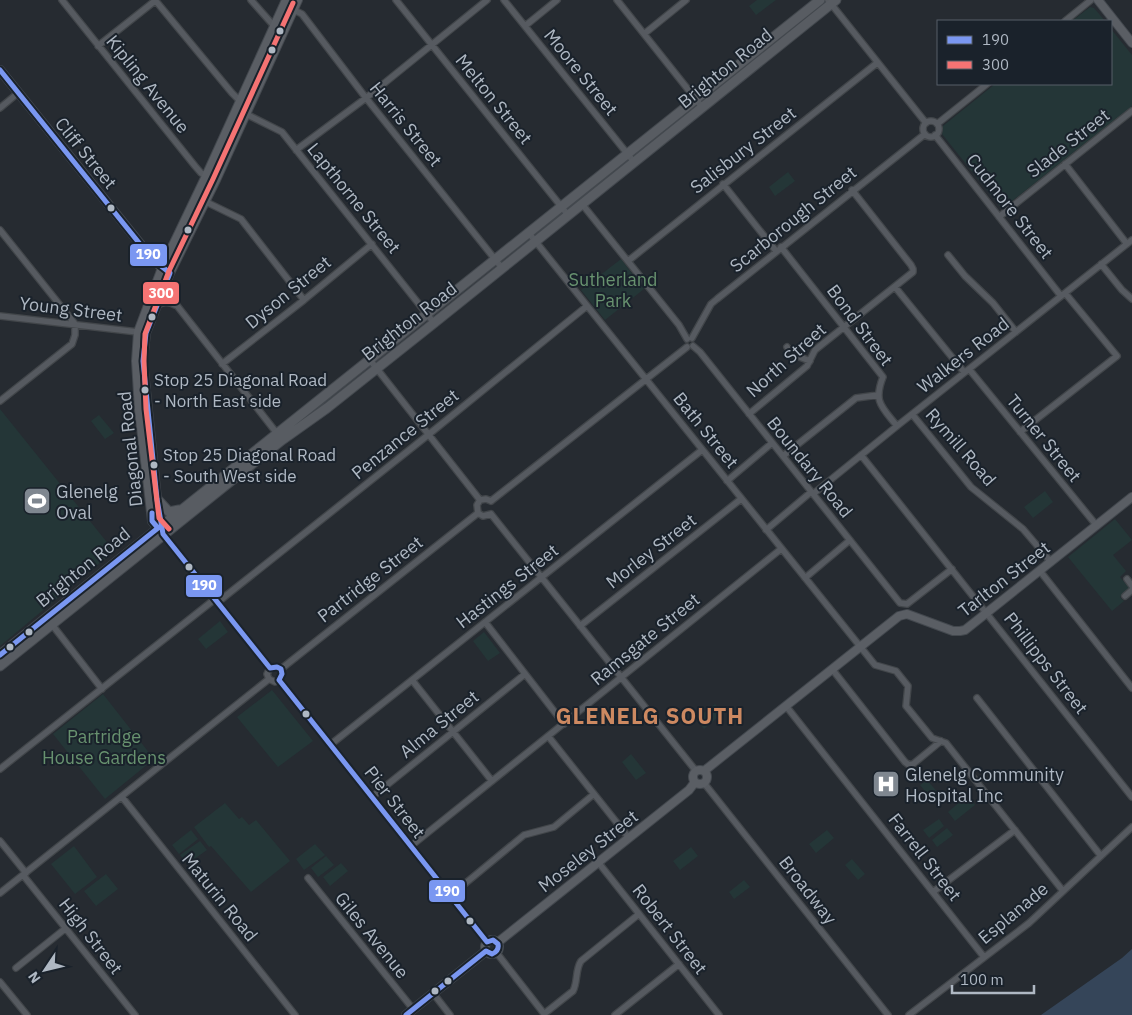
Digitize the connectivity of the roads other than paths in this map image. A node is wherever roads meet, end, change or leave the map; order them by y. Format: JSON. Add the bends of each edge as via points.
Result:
{"nodes":[{"id":1,"x":62,"y":0,"type":"edge"},
{"id":2,"x":156,"y":0,"type":"edge"},
{"id":3,"x":251,"y":0,"type":"edge"},
{"id":4,"x":298,"y":0,"type":"edge"},
{"id":5,"x":396,"y":0,"type":"edge"},
{"id":6,"x":487,"y":0,"type":"edge"},
{"id":7,"x":504,"y":0,"type":"edge"},
{"id":8,"x":557,"y":0,"type":"edge"},
{"id":9,"x":617,"y":0,"type":"edge"},
{"id":10,"x":686,"y":0,"type":"edge"},
{"id":11,"x":820,"y":0,"type":"edge"},
{"id":12,"x":1092,"y":0,"type":"edge"},
{"id":13,"x":1098,"y":0,"type":"edge"},
{"id":14,"x":832,"y":1,"type":"edge"},
{"id":15,"x":285,"y":2,"type":"edge"},
{"id":16,"x":294,"y":10,"type":"junction"},
{"id":17,"x":1066,"y":20,"type":"edge"},
{"id":18,"x":274,"y":26,"type":"junction"},
{"id":19,"x":525,"y":26,"type":"junction"},
{"id":20,"x":284,"y":31,"type":"junction"},
{"id":21,"x":644,"y":34,"type":"junction"},
{"id":22,"x":1132,"y":43,"type":"edge"},
{"id":23,"x":432,"y":45,"type":"junction"},
{"id":24,"x":98,"y":46,"type":"junction"},
{"id":25,"x":877,"y":63,"type":"junction"},
{"id":26,"x":0,"y":70,"type":"edge"},
{"id":27,"x":986,"y":85,"type":"edge"},
{"id":28,"x":18,"y":93,"type":"junction"},
{"id":29,"x":366,"y":98,"type":"junction"},
{"id":30,"x":696,"y":99,"type":"junction"},
{"id":31,"x":240,"y":101,"type":"junction"},
{"id":32,"x":250,"y":106,"type":"junction"},
{"id":33,"x":702,"y":107,"type":"junction"},
{"id":34,"x":0,"y":108,"type":"edge"},
{"id":35,"x":236,"y":109,"type":"junction"},
{"id":36,"x":1132,"y":111,"type":"edge"},
{"id":37,"x":247,"y":114,"type":"junction"},
{"id":38,"x":926,"y":123,"type":"junction"},
{"id":39,"x":937,"y":124,"type":"junction"},
{"id":40,"x":925,"y":134,"type":"junction"},
{"id":41,"x":935,"y":135,"type":"junction"},
{"id":42,"x":296,"y":150,"type":"junction"},
{"id":43,"x":628,"y":154,"type":"junction"},
{"id":44,"x":634,"y":162,"type":"junction"},
{"id":45,"x":1065,"y":164,"type":"junction"},
{"id":46,"x":206,"y":176,"type":"junction"},
{"id":47,"x":216,"y":180,"type":"junction"},
{"id":48,"x":724,"y":184,"type":"junction"},
{"id":49,"x":852,"y":190,"type":"junction"},
{"id":50,"x":196,"y":196,"type":"junction"},
{"id":51,"x":206,"y":202,"type":"junction"},
{"id":52,"x":582,"y":204,"type":"junction"},
{"id":53,"x":562,"y":207,"type":"junction"},
{"id":54,"x":568,"y":215,"type":"junction"},
{"id":55,"x":999,"y":217,"type":"junction"},
{"id":56,"x":0,"y":230,"type":"edge"},
{"id":57,"x":528,"y":232,"type":"junction"},
{"id":58,"x":535,"y":242,"type":"junction"},
{"id":59,"x":1130,"y":242,"type":"edge"},
{"id":60,"x":372,"y":244,"type":"junction"},
{"id":61,"x":778,"y":250,"type":"junction"},
{"id":62,"x":948,"y":255,"type":"dead end"},
{"id":63,"x":150,"y":256,"type":"junction"},
{"id":64,"x":167,"y":258,"type":"junction"},
{"id":65,"x":496,"y":260,"type":"junction"},
{"id":66,"x":628,"y":261,"type":"junction"},
{"id":67,"x":1101,"y":264,"type":"junction"},
{"id":68,"x":162,"y":268,"type":"junction"},
{"id":69,"x":502,"y":268,"type":"junction"},
{"id":70,"x":170,"y":273,"type":"junction"},
{"id":71,"x":895,"y":287,"type":"junction"},
{"id":72,"x":164,"y":289,"type":"junction"},
{"id":73,"x":1063,"y":294,"type":"junction"},
{"id":74,"x":1132,"y":299,"type":"edge"},
{"id":75,"x":304,"y":300,"type":"junction"},
{"id":76,"x":156,"y":306,"type":"junction"},
{"id":77,"x":177,"y":306,"type":"junction"},
{"id":78,"x":587,"y":306,"type":"junction"},
{"id":79,"x":428,"y":314,"type":"junction"},
{"id":80,"x":0,"y":316,"type":"edge"},
{"id":81,"x":434,"y":322,"type":"junction"},
{"id":82,"x":75,"y":324,"type":"junction"},
{"id":83,"x":679,"y":325,"type":"junction"},
{"id":84,"x":844,"y":328,"type":"junction"},
{"id":85,"x":696,"y":330,"type":"junction"},
{"id":86,"x":138,"y":332,"type":"junction"},
{"id":87,"x":1016,"y":332,"type":"junction"},
{"id":88,"x":690,"y":338,"type":"junction"},
{"id":89,"x":690,"y":346,"type":"junction"},
{"id":90,"x":787,"y":347,"type":"dead end"},
{"id":91,"x":370,"y":360,"type":"junction"},
{"id":92,"x":810,"y":361,"type":"junction"},
{"id":93,"x":222,"y":364,"type":"junction"},
{"id":94,"x":376,"y":368,"type":"junction"},
{"id":95,"x":967,"y":370,"type":"junction"},
{"id":96,"x":646,"y":380,"type":"junction"},
{"id":97,"x":878,"y":395,"type":"junction"},
{"id":98,"x":0,"y":401,"type":"edge"},
{"id":99,"x":749,"y":414,"type":"junction"},
{"id":100,"x":912,"y":414,"type":"junction"},
{"id":101,"x":897,"y":426,"type":"junction"},
{"id":102,"x":1020,"y":432,"type":"junction"},
{"id":103,"x":428,"y":435,"type":"junction"},
{"id":104,"x":280,"y":437,"type":"junction"},
{"id":105,"x":772,"y":443,"type":"junction"},
{"id":106,"x":702,"y":450,"type":"junction"},
{"id":107,"x":862,"y":455,"type":"junction"},
{"id":108,"x":783,"y":456,"type":"junction"},
{"id":109,"x":727,"y":481,"type":"junction"},
{"id":110,"x":812,"y":493,"type":"junction"},
{"id":111,"x":1132,"y":497,"type":"edge"},
{"id":112,"x":741,"y":499,"type":"junction"},
{"id":113,"x":157,"y":500,"type":"junction"},
{"id":114,"x":480,"y":500,"type":"junction"},
{"id":115,"x":491,"y":501,"type":"junction"},
{"id":116,"x":180,"y":510,"type":"junction"},
{"id":117,"x":478,"y":513,"type":"junction"},
{"id":118,"x":491,"y":514,"type":"junction"},
{"id":119,"x":1097,"y":526,"type":"junction"},
{"id":120,"x":161,"y":529,"type":"junction"},
{"id":121,"x":766,"y":530,"type":"junction"},
{"id":122,"x":850,"y":540,"type":"junction"},
{"id":123,"x":781,"y":549,"type":"junction"},
{"id":124,"x":1051,"y":562,"type":"junction"},
{"id":125,"x":952,"y":569,"type":"junction"},
{"id":126,"x":1040,"y":571,"type":"junction"},
{"id":127,"x":541,"y":577,"type":"junction"},
{"id":128,"x":804,"y":578,"type":"junction"},
{"id":129,"x":1127,"y":579,"type":"dead end"},
{"id":130,"x":1132,"y":586,"type":"edge"},
{"id":131,"x":1132,"y":590,"type":"edge"},
{"id":132,"x":1125,"y":596,"type":"dead end"},
{"id":133,"x":216,"y":600,"type":"junction"},
{"id":134,"x":987,"y":613,"type":"junction"},
{"id":135,"x":49,"y":621,"type":"junction"},
{"id":136,"x":484,"y":622,"type":"junction"},
{"id":137,"x":580,"y":626,"type":"junction"},
{"id":138,"x":860,"y":647,"type":"junction"},
{"id":139,"x":0,"y":655,"type":"edge"},
{"id":140,"x":0,"y":666,"type":"edge"},
{"id":141,"x":270,"y":668,"type":"junction"},
{"id":142,"x":281,"y":669,"type":"junction"},
{"id":143,"x":832,"y":669,"type":"junction"},
{"id":144,"x":525,"y":674,"type":"junction"},
{"id":145,"x":621,"y":678,"type":"junction"},
{"id":146,"x":269,"y":679,"type":"junction"},
{"id":147,"x":279,"y":680,"type":"junction"},
{"id":148,"x":412,"y":680,"type":"junction"},
{"id":149,"x":1132,"y":688,"type":"edge"},
{"id":150,"x":102,"y":689,"type":"junction"},
{"id":151,"x":977,"y":698,"type":"dead end"},
{"id":152,"x":786,"y":706,"type":"junction"},
{"id":153,"x":564,"y":724,"type":"junction"},
{"id":154,"x":453,"y":732,"type":"junction"},
{"id":155,"x":548,"y":736,"type":"junction"},
{"id":156,"x":941,"y":741,"type":"junction"},
{"id":157,"x":330,"y":745,"type":"junction"},
{"id":158,"x":0,"y":769,"type":"edge"},
{"id":159,"x":700,"y":771,"type":"junction"},
{"id":160,"x":492,"y":781,"type":"junction"},
{"id":161,"x":695,"y":782,"type":"junction"},
{"id":162,"x":704,"y":783,"type":"junction"},
{"id":163,"x":594,"y":794,"type":"junction"},
{"id":164,"x":122,"y":797,"type":"junction"},
{"id":165,"x":372,"y":797,"type":"junction"},
{"id":166,"x":1132,"y":797,"type":"edge"},
{"id":167,"x":1132,"y":828,"type":"edge"},
{"id":168,"x":1015,"y":830,"type":"junction"},
{"id":169,"x":628,"y":838,"type":"junction"},
{"id":170,"x":0,"y":841,"type":"edge"},
{"id":171,"x":411,"y":846,"type":"junction"},
{"id":172,"x":1101,"y":856,"type":"junction"},
{"id":173,"x":598,"y":862,"type":"junction"},
{"id":174,"x":24,"y":874,"type":"junction"},
{"id":175,"x":308,"y":878,"type":"dead end"},
{"id":176,"x":1062,"y":891,"type":"junction"},
{"id":177,"x":933,"y":892,"type":"junction"},
{"id":178,"x":0,"y":893,"type":"edge"},
{"id":179,"x":450,"y":896,"type":"junction"},
{"id":180,"x":639,"y":914,"type":"junction"},
{"id":181,"x":66,"y":928,"type":"junction"},
{"id":182,"x":487,"y":942,"type":"junction"},
{"id":183,"x":497,"y":942,"type":"junction"},
{"id":184,"x":486,"y":952,"type":"junction"},
{"id":185,"x":496,"y":952,"type":"junction"},
{"id":186,"x":984,"y":957,"type":"junction"},
{"id":187,"x":679,"y":964,"type":"junction"},
{"id":188,"x":16,"y":968,"type":"dead end"},
{"id":189,"x":0,"y":982,"type":"edge"},
{"id":190,"x":433,"y":994,"type":"junction"},
{"id":191,"x":413,"y":1009,"type":"junction"},
{"id":192,"x":27,"y":1015,"type":"edge"},
{"id":193,"x":134,"y":1015,"type":"edge"},
{"id":194,"x":295,"y":1015,"type":"edge"},
{"id":195,"x":406,"y":1015,"type":"edge"},
{"id":196,"x":450,"y":1015,"type":"edge"},
{"id":197,"x":544,"y":1015,"type":"edge"},
{"id":198,"x":615,"y":1015,"type":"edge"},
{"id":199,"x":719,"y":1015,"type":"edge"},
{"id":200,"x":888,"y":1015,"type":"edge"},
{"id":201,"x":909,"y":1015,"type":"edge"}],
"edges":[{"from":1,"to":24,"type":"street","name":"Kipling Avenue"},
{"from":2,"to":24,"type":"street"},
{"from":2,"to":31,"type":"street"},
{"from":3,"to":18,"type":"street"},
{"from":4,"to":16,"type":"street","name":"Diagonal Road"},
{"from":5,"to":23,"type":"street","name":"Melton Street"},
{"from":6,"to":23,"type":"street"},
{"from":7,"to":19,"type":"street","name":"Moore Street"},
{"from":8,"to":19,"type":"street"},
{"from":9,"to":21,"type":"street"},
{"from":10,"to":21,"type":"street"},
{"from":11,"to":30,"type":"main road","name":"Brighton Road"},
{"from":12,"to":17,"type":"street"},
{"from":13,"to":22,"type":"street"},
{"from":14,"to":25,"type":"street"},
{"from":14,"to":33,"type":"main road","name":"Brighton Road"},
{"from":15,"to":16,"type":"street","name":"Harris Street"},
{"from":15,"to":18,"type":"street","name":"Diagonal Road"},
{"from":16,"to":20,"type":"street","name":"Diagonal Road"},
{"from":16,"to":29,"type":"street","name":"Harris Street","via":[[302,14]]},
{"from":18,"to":20,"type":"street"},
{"from":18,"to":31,"type":"street","name":"Diagonal Road"},
{"from":19,"to":43,"type":"street","name":"Moore Street"},
{"from":20,"to":32,"type":"street","name":"Diagonal Road"},
{"from":21,"to":30,"type":"street"},
{"from":23,"to":29,"type":"street"},
{"from":23,"to":53,"type":"street","name":"Melton Street"},
{"from":24,"to":46,"type":"street","name":"Kipling Avenue"},
{"from":25,"to":38,"type":"street"},
{"from":25,"to":48,"type":"street","name":"Salisbury Street"},
{"from":26,"to":28,"type":"street","name":"Cliff Street"},
{"from":27,"to":39,"type":"street"},
{"from":28,"to":34,"type":"street"},
{"from":28,"to":63,"type":"street","name":"Cliff Street"},
{"from":29,"to":42,"type":"street"},
{"from":29,"to":65,"type":"street","name":"Harris Street"},
{"from":30,"to":33,"type":"street"},
{"from":30,"to":43,"type":"main road","name":"Brighton Road"},
{"from":31,"to":32,"type":"street"},
{"from":31,"to":35,"type":"street","name":"Diagonal Road"},
{"from":32,"to":37,"type":"street","name":"Diagonal Road"},
{"from":33,"to":44,"type":"main road","name":"Brighton Road"},
{"from":35,"to":37,"type":"street","name":"Lapthorne Street"},
{"from":35,"to":46,"type":"street","name":"Diagonal Road"},
{"from":36,"to":45,"type":"street","name":"Slade Street"},
{"from":37,"to":42,"type":"street","name":"Lapthorne Street","via":[[282,132]]},
{"from":37,"to":47,"type":"street","name":"Diagonal Road"},
{"from":38,"to":39,"type":"street"},
{"from":38,"to":40,"type":"street"},
{"from":39,"to":41,"type":"street"},
{"from":40,"to":41,"type":"street"},
{"from":40,"to":49,"type":"street","name":"Scarborough Street"},
{"from":41,"to":55,"type":"street","name":"Cudmore Street"},
{"from":42,"to":60,"type":"street","name":"Lapthorne Street"},
{"from":43,"to":44,"type":"street","name":"Moore Street"},
{"from":43,"to":53,"type":"main road","name":"Brighton Road"},
{"from":44,"to":52,"type":"main road","name":"Brighton Road"},
{"from":45,"to":55,"type":"street","name":"Slade Street"},
{"from":45,"to":59,"type":"street"},
{"from":46,"to":47,"type":"street","name":"Kipling Avenue"},
{"from":46,"to":50,"type":"street","name":"Diagonal Road"},
{"from":47,"to":51,"type":"street","name":"Diagonal Road"},
{"from":48,"to":61,"type":"street","name":"Bond Street"},
{"from":48,"to":66,"type":"street","name":"Salisbury Street"},
{"from":49,"to":61,"type":"street","name":"Scarborough Street"},
{"from":49,"to":71,"type":"street","name":"North Street","via":[[911,265],[913,271]]},
{"from":50,"to":51,"type":"street"},
{"from":50,"to":64,"type":"street","name":"Diagonal Road"},
{"from":51,"to":70,"type":"street","name":"Diagonal Road"},
{"from":51,"to":75,"type":"street","via":[[241,218]]},
{"from":52,"to":54,"type":"main road","name":"Brighton Road"},
{"from":52,"to":66,"type":"street"},
{"from":53,"to":54,"type":"street","name":"Melton Street"},
{"from":53,"to":57,"type":"main road","name":"Brighton Road"},
{"from":54,"to":58,"type":"main road","name":"Brighton Road"},
{"from":55,"to":73,"type":"street","name":"Cudmore Street"},
{"from":56,"to":82,"type":"street"},
{"from":57,"to":58,"type":"street","name":"Bath Street"},
{"from":57,"to":65,"type":"main road","name":"Brighton Road"},
{"from":58,"to":69,"type":"main road","name":"Brighton Road"},
{"from":58,"to":78,"type":"street","name":"Bath Street"},
{"from":59,"to":67,"type":"street","name":"Walkers Road"},
{"from":60,"to":75,"type":"street","name":"Dyson Street"},
{"from":60,"to":79,"type":"street","name":"Lapthorne Street"},
{"from":61,"to":84,"type":"street","name":"Bond Street"},
{"from":61,"to":85,"type":"street","name":"Scarborough Street","via":[[711,304]]},
{"from":62,"to":87,"type":"street"},
{"from":63,"to":64,"type":"street","via":[[160,261]]},
{"from":63,"to":68,"type":"street","name":"Cliff Street"},
{"from":64,"to":68,"type":"street","name":"Diagonal Road"},
{"from":65,"to":69,"type":"street","name":"Harris Street"},
{"from":65,"to":79,"type":"main road","name":"Brighton Road"},
{"from":66,"to":83,"type":"street"},
{"from":67,"to":73,"type":"street","name":"Walkers Road"},
{"from":67,"to":74,"type":"street"},
{"from":68,"to":70,"type":"street","name":"Cliff Street"},
{"from":68,"to":86,"type":"street","name":"Diagonal Road"},
{"from":69,"to":81,"type":"main road","name":"Brighton Road"},
{"from":70,"to":72,"type":"street","name":"Diagonal Road"},
{"from":71,"to":84,"type":"street","name":"North Street"},
{"from":71,"to":95,"type":"street","name":"Turner Street"},
{"from":72,"to":76,"type":"street","name":"Diagonal Road"},
{"from":72,"to":77,"type":"street"},
{"from":73,"to":87,"type":"street","name":"Walkers Road"},
{"from":73,"to":102,"type":"street","name":"Cudmore Street","via":[[1117,356]]},
{"from":75,"to":93,"type":"street","name":"Dyson Street"},
{"from":76,"to":77,"type":"street","via":[[163,302]]},
{"from":76,"to":113,"type":"street","name":"Diagonal Road","via":[[146,332],[143,361]]},
{"from":77,"to":93,"type":"street"},
{"from":78,"to":96,"type":"street","name":"Bath Street"},
{"from":78,"to":103,"type":"street","name":"Penzance Street"},
{"from":79,"to":81,"type":"street","name":"Lapthorne Street"},
{"from":79,"to":91,"type":"main road","name":"Brighton Road"},
{"from":80,"to":82,"type":"street","name":"Young Street"},
{"from":81,"to":94,"type":"main road","name":"Brighton Road"},
{"from":82,"to":86,"type":"street","name":"Young Street"},
{"from":82,"to":98,"type":"street","via":[[72,344]]},
{"from":83,"to":85,"type":"street"},
{"from":83,"to":88,"type":"street"},
{"from":84,"to":92,"type":"street","name":"North Street","via":[[815,350]]},
{"from":84,"to":97,"type":"street","name":"Bond Street","via":[[883,377]]},
{"from":85,"to":88,"type":"street","name":"Scarborough Street"},
{"from":86,"to":120,"type":"street","name":"Diagonal Road","via":[[139,410],[152,521]]},
{"from":87,"to":95,"type":"street","name":"Walkers Road"},
{"from":88,"to":89,"type":"street","via":[[695,342]]},
{"from":89,"to":96,"type":"street"},
{"from":89,"to":99,"type":"street","name":"Boundary Road","via":[[700,352]]},
{"from":90,"to":92,"type":"street","via":[[792,354]]},
{"from":91,"to":94,"type":"street"},
{"from":91,"to":104,"type":"main road","name":"Brighton Road"},
{"from":92,"to":99,"type":"street","name":"North Street"},
{"from":93,"to":104,"type":"street"},
{"from":94,"to":103,"type":"street"},
{"from":94,"to":104,"type":"main road","name":"Brighton Road","via":[[326,408]]},
{"from":95,"to":100,"type":"street","name":"Walkers Road"},
{"from":95,"to":102,"type":"street","name":"Turner Street"},
{"from":96,"to":106,"type":"street","name":"Bath Street"},
{"from":96,"to":115,"type":"street"},
{"from":97,"to":101,"type":"street","name":"Bond Street","via":[[882,407]]},
{"from":97,"to":108,"type":"street","via":[[856,398]]},
{"from":99,"to":105,"type":"street","name":"Boundary Road"},
{"from":100,"to":101,"type":"street","name":"Walkers Road"},
{"from":100,"to":124,"type":"street","name":"Rymill Road","via":[[971,487],[1023,529]]},
{"from":101,"to":107,"type":"street","name":"Walkers Road"},
{"from":102,"to":119,"type":"street","name":"Turner Street"},
{"from":103,"to":114,"type":"street"},
{"from":103,"to":133,"type":"street","name":"Penzance Street"},
{"from":104,"to":116,"type":"main road","name":"Brighton Road"},
{"from":104,"to":120,"type":"main road","name":"Brighton Road"},
{"from":105,"to":108,"type":"street","name":"Boundary Road"},
{"from":105,"to":109,"type":"street"},
{"from":106,"to":109,"type":"street","name":"Bath Street"},
{"from":106,"to":127,"type":"street","name":"Hastings Street"},
{"from":107,"to":110,"type":"street","name":"Walkers Road"},
{"from":107,"to":125,"type":"street","name":"Phillipps Street"},
{"from":108,"to":110,"type":"street","name":"Boundary Road"},
{"from":109,"to":112,"type":"street","name":"Bath Street"},
{"from":110,"to":121,"type":"street","name":"Walkers Road"},
{"from":110,"to":122,"type":"street","name":"Boundary Road"},
{"from":111,"to":119,"type":"street","name":"Tarlton Street"},
{"from":112,"to":121,"type":"street","name":"Bath Street"},
{"from":112,"to":137,"type":"street","name":"Morley Street"},
{"from":113,"to":116,"type":"main road","via":[[169,512]]},
{"from":113,"to":120,"type":"street","name":"Diagonal Road"},
{"from":114,"to":115,"type":"street"},
{"from":114,"to":117,"type":"street","via":[[476,508]]},
{"from":115,"to":118,"type":"street","via":[[494,509]]},
{"from":116,"to":120,"type":"main road","name":"Brighton Road"},
{"from":117,"to":118,"type":"street"},
{"from":117,"to":142,"type":"street","name":"Partridge Street"},
{"from":118,"to":127,"type":"street"},
{"from":119,"to":124,"type":"street","name":"Tarlton Street"},
{"from":120,"to":133,"type":"street"},
{"from":120,"to":135,"type":"main road","name":"Brighton Road"},
{"from":121,"to":123,"type":"street","name":"Bath Street"},
{"from":122,"to":125,"type":"street","name":"Boundary Road","via":[[900,603],[905,605]]},
{"from":122,"to":128,"type":"street"},
{"from":123,"to":128,"type":"street","name":"Bath Street"},
{"from":123,"to":145,"type":"street","name":"Ramsgate Street"},
{"from":124,"to":126,"type":"street","name":"Tarlton Street"},
{"from":125,"to":134,"type":"street","name":"Phillipps Street"},
{"from":126,"to":134,"type":"street","name":"Tarlton Street"},
{"from":126,"to":149,"type":"street"},
{"from":127,"to":136,"type":"street","name":"Hastings Street"},
{"from":127,"to":137,"type":"street"},
{"from":128,"to":138,"type":"street","name":"Bath Street"},
{"from":129,"to":130,"type":"street"},
{"from":131,"to":132,"type":"street"},
{"from":133,"to":141,"type":"street"},
{"from":133,"to":150,"type":"street","name":"Penzance Street"},
{"from":134,"to":138,"type":"street","name":"Tarlton Street","via":[[960,632],[903,614]]},
{"from":134,"to":166,"type":"street","name":"Phillipps Street"},
{"from":135,"to":139,"type":"main road","name":"Brighton Road"},
{"from":135,"to":140,"type":"main road","name":"Brighton Road"},
{"from":135,"to":150,"type":"street"},
{"from":136,"to":144,"type":"street"},
{"from":136,"to":148,"type":"street","name":"Hastings Street"},
{"from":137,"to":145,"type":"street"},
{"from":138,"to":143,"type":"street"},
{"from":138,"to":156,"type":"street","name":"Bath Street","via":[[875,666],[896,672],[908,686],[906,706],[932,738]]},
{"from":141,"to":142,"type":"street"},
{"from":141,"to":146,"type":"street"},
{"from":142,"to":147,"type":"street"},
{"from":143,"to":152,"type":"street"},
{"from":143,"to":156,"type":"street","via":[[909,765]]},
{"from":144,"to":153,"type":"street"},
{"from":144,"to":154,"type":"street","name":"Alma Street"},
{"from":145,"to":153,"type":"street","name":"Ramsgate Street"},
{"from":145,"to":159,"type":"street"},
{"from":146,"to":147,"type":"street"},
{"from":146,"to":164,"type":"street"},
{"from":147,"to":157,"type":"street","name":"Pier Street"},
{"from":148,"to":154,"type":"street"},
{"from":148,"to":157,"type":"street","name":"Hastings Street"},
{"from":150,"to":158,"type":"street","name":"Penzance Street"},
{"from":151,"to":172,"type":"street"},
{"from":152,"to":159,"type":"street"},
{"from":152,"to":177,"type":"street","name":"Farrell Street"},
{"from":153,"to":155,"type":"street","name":"Ramsgate Street"},
{"from":154,"to":160,"type":"street"},
{"from":154,"to":165,"type":"street","name":"Alma Street"},
{"from":155,"to":160,"type":"street","name":"Ramsgate Street"},
{"from":155,"to":163,"type":"street"},
{"from":156,"to":168,"type":"street","name":"Bath Street","via":[[946,743]]},
{"from":157,"to":165,"type":"street","name":"Pier Street"},
{"from":159,"to":161,"type":"street","via":[[693,775]]},
{"from":159,"to":162,"type":"street","via":[[707,777]]},
{"from":160,"to":171,"type":"street","name":"Ramsgate Street"},
{"from":161,"to":162,"type":"street"},
{"from":161,"to":169,"type":"street","name":"Moseley Street"},
{"from":162,"to":200,"type":"street","name":"Broadway"},
{"from":163,"to":169,"type":"street"},
{"from":163,"to":179,"type":"street","via":[[554,827],[524,836]]},
{"from":164,"to":174,"type":"street"},
{"from":164,"to":194,"type":"street","name":"Maturin Road"},
{"from":165,"to":171,"type":"street","name":"Pier Street"},
{"from":167,"to":172,"type":"street","name":"Esplanade"},
{"from":168,"to":176,"type":"street","name":"Bath Street"},
{"from":168,"to":177,"type":"street"},
{"from":169,"to":173,"type":"street","name":"Moseley Street"},
{"from":170,"to":174,"type":"street","name":"High Street"},
{"from":171,"to":179,"type":"street","name":"Pier Street"},
{"from":172,"to":176,"type":"street","name":"Esplanade"},
{"from":173,"to":180,"type":"street","name":"Robert Street"},
{"from":173,"to":183,"type":"street","name":"Moseley Street"},
{"from":174,"to":178,"type":"street"},
{"from":174,"to":181,"type":"street","name":"High Street"},
{"from":175,"to":191,"type":"street","name":"Giles Avenue"},
{"from":176,"to":186,"type":"street","name":"Esplanade","via":[[1029,923]]},
{"from":177,"to":186,"type":"street","name":"Farrell Street"},
{"from":179,"to":182,"type":"street","name":"Pier Street"},
{"from":180,"to":187,"type":"street","name":"Robert Street"},
{"from":180,"to":197,"type":"street","via":[[580,961],[573,991]]},
{"from":181,"to":188,"type":"street"},
{"from":181,"to":193,"type":"street","name":"High Street"},
{"from":182,"to":183,"type":"street"},
{"from":182,"to":184,"type":"street"},
{"from":183,"to":185,"type":"street"},
{"from":184,"to":185,"type":"street"},
{"from":184,"to":190,"type":"street"},
{"from":185,"to":197,"type":"street"},
{"from":186,"to":201,"type":"street","name":"Esplanade"},
{"from":187,"to":198,"type":"street"},
{"from":187,"to":199,"type":"street","name":"Robert Street"},
{"from":189,"to":192,"type":"street"},
{"from":190,"to":191,"type":"street"},
{"from":190,"to":196,"type":"street"},
{"from":191,"to":195,"type":"street"}]}
